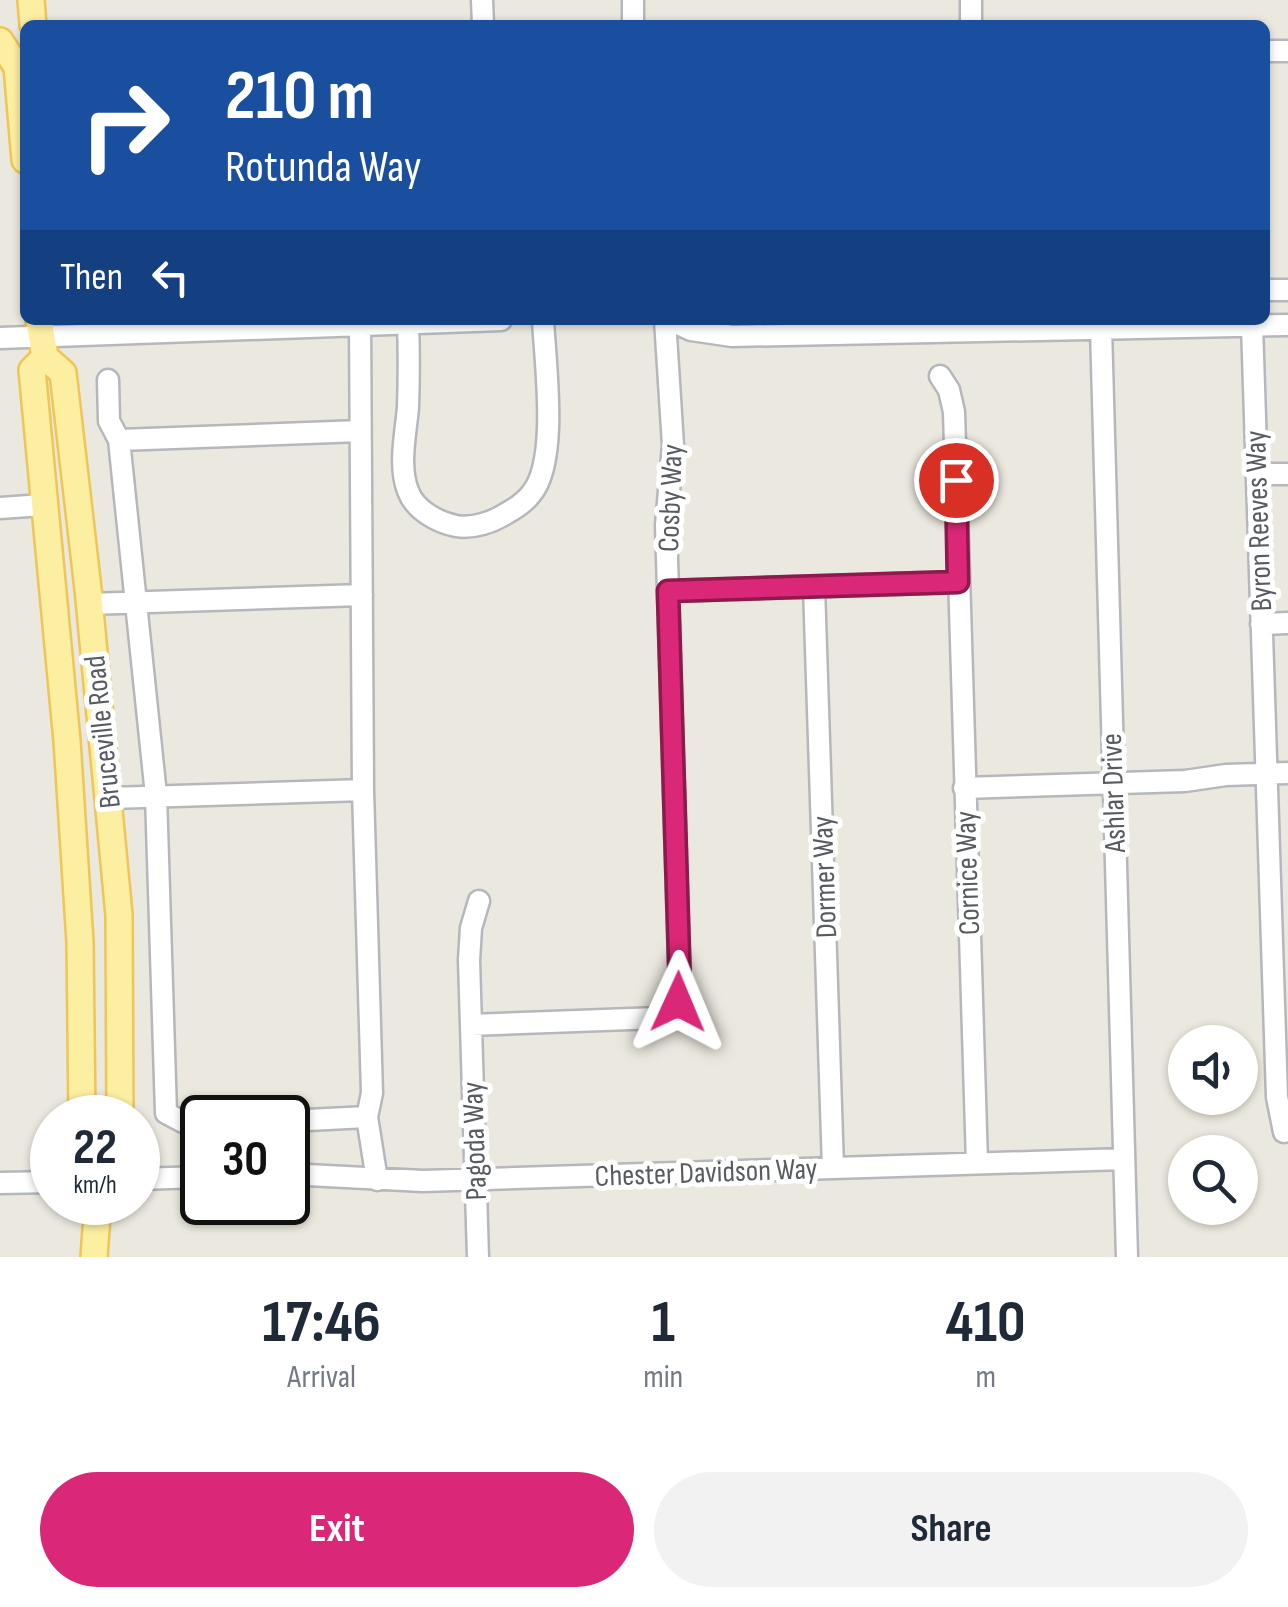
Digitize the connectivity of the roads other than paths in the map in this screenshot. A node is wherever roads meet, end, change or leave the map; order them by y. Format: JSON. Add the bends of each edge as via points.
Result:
{"nodes":[{"id":1,"x":0,"y":41,"type":"edge"},
{"id":2,"x":17,"y":64,"type":"edge"},
{"id":3,"x":20,"y":100,"type":"edge"},
{"id":4,"x":337,"y":325,"type":"edge"},
{"id":5,"x":360,"y":325,"type":"edge"},
{"id":6,"x":401,"y":325,"type":"edge"},
{"id":7,"x":544,"y":325,"type":"edge"},
{"id":8,"x":667,"y":325,"type":"edge"},
{"id":9,"x":679,"y":325,"type":"edge"},
{"id":10,"x":1288,"y":325,"type":"edge"},
{"id":11,"x":1252,"y":326,"type":"junction"},
{"id":12,"x":1100,"y":328,"type":"junction"},
{"id":13,"x":0,"y":338,"type":"edge"},
{"id":14,"x":42,"y":338,"type":"edge"},
{"id":15,"x":940,"y":376,"type":"dead end"},
{"id":16,"x":108,"y":380,"type":"dead end"},
{"id":17,"x":360,"y":431,"type":"junction"},
{"id":18,"x":119,"y":440,"type":"junction"},
{"id":19,"x":1256,"y":474,"type":"junction"},
{"id":20,"x":1288,"y":474,"type":"edge"},
{"id":21,"x":43,"y":505,"type":"junction"},
{"id":22,"x":0,"y":508,"type":"edge"},
{"id":23,"x":958,"y":582,"type":"junction"},
{"id":24,"x":814,"y":586,"type":"junction"},
{"id":25,"x":668,"y":591,"type":"junction"},
{"id":26,"x":362,"y":595,"type":"junction"},
{"id":27,"x":135,"y":602,"type":"junction"},
{"id":28,"x":89,"y":604,"type":"junction"},
{"id":29,"x":1262,"y":624,"type":"junction"},
{"id":30,"x":1288,"y":624,"type":"edge"},
{"id":31,"x":1277,"y":774,"type":"edge"},
{"id":32,"x":1112,"y":782,"type":"junction"},
{"id":33,"x":964,"y":788,"type":"junction"},
{"id":34,"x":363,"y":790,"type":"junction"},
{"id":35,"x":156,"y":794,"type":"junction"},
{"id":36,"x":110,"y":798,"type":"junction"},
{"id":37,"x":479,"y":901,"type":"dead end"},
{"id":38,"x":1280,"y":923,"type":"edge"},
{"id":39,"x":470,"y":1024,"type":"junction"},
{"id":40,"x":1282,"y":1075,"type":"edge"},
{"id":41,"x":82,"y":1095,"type":"edge"},
{"id":42,"x":120,"y":1095,"type":"edge"},
{"id":43,"x":367,"y":1117,"type":"junction"},
{"id":44,"x":180,"y":1120,"type":"edge"},
{"id":45,"x":310,"y":1120,"type":"edge"},
{"id":46,"x":1284,"y":1132,"type":"dead end"},
{"id":47,"x":1124,"y":1158,"type":"junction"},
{"id":48,"x":976,"y":1163,"type":"junction"},
{"id":49,"x":834,"y":1168,"type":"junction"},
{"id":50,"x":310,"y":1175,"type":"edge"},
{"id":51,"x":476,"y":1179,"type":"junction"},
{"id":52,"x":378,"y":1180,"type":"junction"},
{"id":53,"x":30,"y":1182,"type":"edge"},
{"id":54,"x":0,"y":1183,"type":"edge"},
{"id":55,"x":96,"y":1225,"type":"edge"},
{"id":56,"x":94,"y":1257,"type":"edge"},
{"id":57,"x":478,"y":1257,"type":"edge"},
{"id":58,"x":1127,"y":1257,"type":"edge"}],
"edges":[{"from":1,"to":2,"type":"main road"},
{"from":2,"to":3,"type":"main road"},
{"from":4,"to":14,"type":"street"},
{"from":5,"to":17,"type":"street"},
{"from":6,"to":7,"type":"street","via":[[409,371],[408,492],[432,517],[466,527],[519,506],[539,481],[548,431]]},
{"from":8,"to":25,"type":"street","name":"Cosby Way","via":[[673,445]]},
{"from":9,"to":12,"type":"street","via":[[732,336]]},
{"from":10,"to":11,"type":"street"},
{"from":11,"to":12,"type":"street"},
{"from":11,"to":19,"type":"street","name":"Byron Reeves Way"},
{"from":12,"to":32,"type":"street","name":"Ashlar Drive"},
{"from":13,"to":14,"type":"street"},
{"from":14,"to":21,"type":"main road","name":"Bruceville Road","via":[[32,370]]},
{"from":14,"to":28,"type":"main road","name":"Bruceville Road","via":[[63,373]]},
{"from":15,"to":23,"type":"street","name":"Cornice Way","via":[[953,404]]},
{"from":16,"to":18,"type":"street","via":[[109,421]]},
{"from":17,"to":18,"type":"street"},
{"from":17,"to":26,"type":"street"},
{"from":18,"to":27,"type":"street"},
{"from":19,"to":20,"type":"street"},
{"from":19,"to":29,"type":"street","name":"Byron Reeves Way"},
{"from":21,"to":22,"type":"street"},
{"from":21,"to":41,"type":"main road","name":"Bruceville Road","via":[[70,777]]},
{"from":23,"to":24,"type":"street"},
{"from":23,"to":33,"type":"street","name":"Cornice Way"},
{"from":24,"to":25,"type":"street"},
{"from":24,"to":49,"type":"street","name":"Dormer Way"},
{"from":25,"to":39,"type":"street","name":"Cosby Way","via":[[678,1002],[658,1018]]},
{"from":26,"to":27,"type":"street"},
{"from":26,"to":34,"type":"street"},
{"from":27,"to":28,"type":"street"},
{"from":27,"to":35,"type":"street"},
{"from":28,"to":36,"type":"main road","name":"Bruceville Road"},
{"from":29,"to":30,"type":"street"},
{"from":29,"to":31,"type":"street","name":"Byron Reeves Way"},
{"from":31,"to":32,"type":"street"},
{"from":31,"to":38,"type":"street","name":"Byron Reeves Way"},
{"from":32,"to":33,"type":"street"},
{"from":32,"to":47,"type":"street","name":"Ashlar Drive"},
{"from":33,"to":48,"type":"street","name":"Cornice Way"},
{"from":34,"to":35,"type":"street"},
{"from":34,"to":43,"type":"street","via":[[372,1093]]},
{"from":35,"to":36,"type":"street"},
{"from":35,"to":44,"type":"street","via":[[166,1113]]},
{"from":36,"to":42,"type":"main road","name":"Bruceville Road","via":[[119,915]]},
{"from":37,"to":39,"type":"street","name":"Pagoda Way","via":[[469,944]]},
{"from":38,"to":40,"type":"street","name":"Byron Reeves Way"},
{"from":39,"to":51,"type":"street","name":"Pagoda Way"},
{"from":40,"to":46,"type":"street","name":"Byron Reeves Way","via":[[1278,1106]]},
{"from":43,"to":45,"type":"street"},
{"from":43,"to":52,"type":"street"},
{"from":47,"to":48,"type":"street","name":"Chester Davidson Way"},
{"from":47,"to":58,"type":"street","name":"Ashlar Drive"},
{"from":48,"to":49,"type":"street","name":"Chester Davidson Way"},
{"from":49,"to":51,"type":"street","name":"Chester Davidson Way"},
{"from":50,"to":52,"type":"street","name":"Chester Davidson Way"},
{"from":51,"to":52,"type":"street","name":"Chester Davidson Way"},
{"from":51,"to":57,"type":"street","name":"Pagoda Way"},
{"from":53,"to":54,"type":"street"},
{"from":55,"to":56,"type":"main road"}]}
